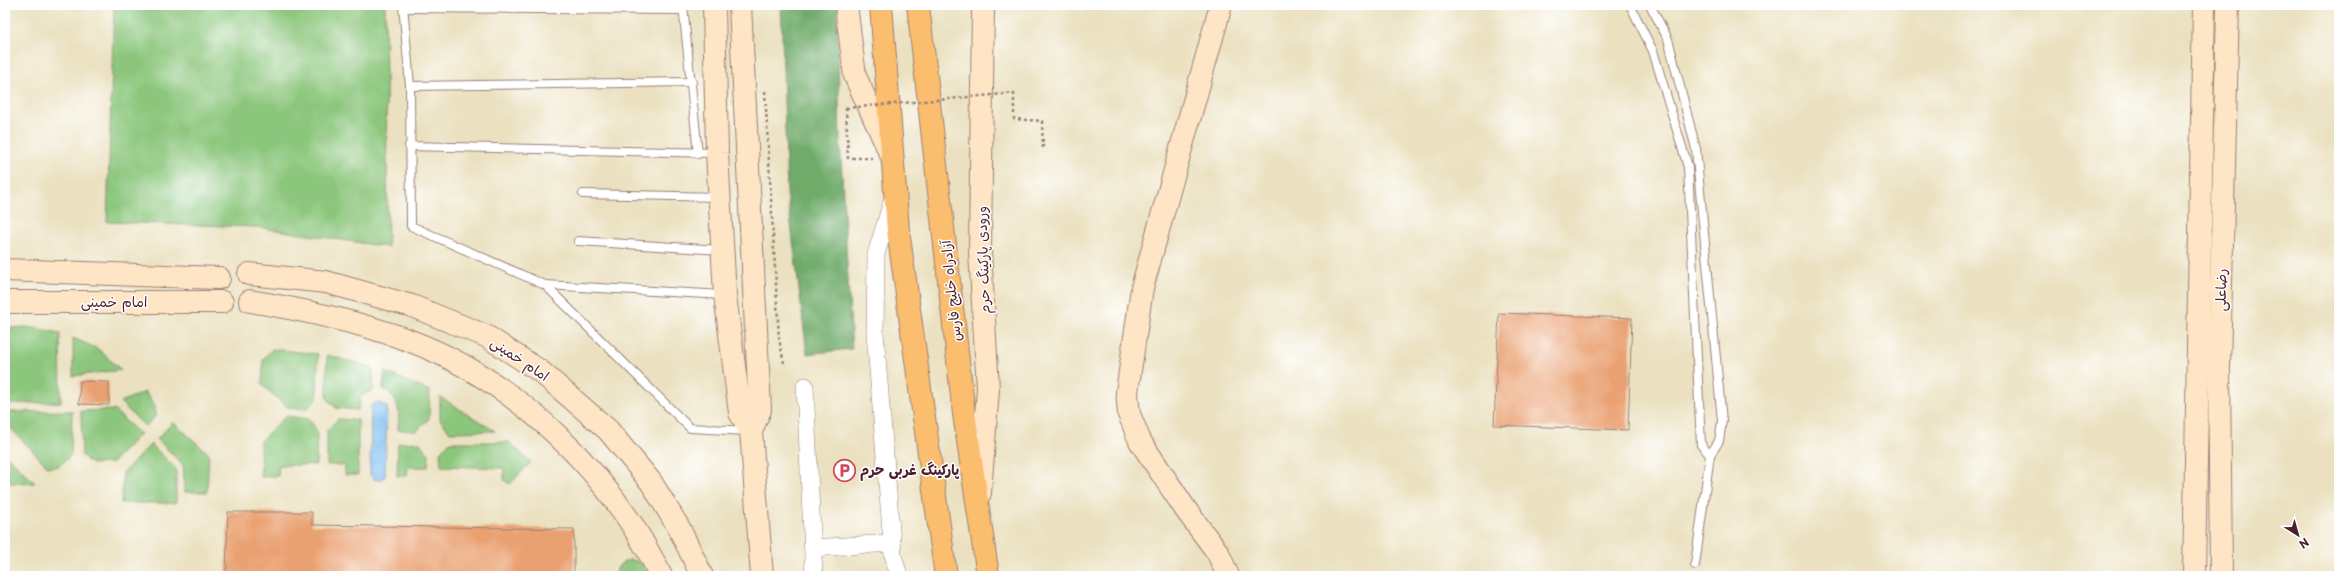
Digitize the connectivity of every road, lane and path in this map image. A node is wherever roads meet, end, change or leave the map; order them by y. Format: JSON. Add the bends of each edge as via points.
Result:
{"nodes":[{"id":1,"x":714,"y":5,"type":"edge"},
{"id":2,"x":740,"y":5,"type":"edge"},
{"id":3,"x":846,"y":5,"type":"edge"},
{"id":4,"x":881,"y":5,"type":"edge"},
{"id":5,"x":918,"y":5,"type":"edge"},
{"id":6,"x":1221,"y":5,"type":"edge"},
{"id":7,"x":1630,"y":5,"type":"edge"},
{"id":8,"x":1650,"y":5,"type":"edge"},
{"id":9,"x":2204,"y":5,"type":"edge"},
{"id":10,"x":2228,"y":5,"type":"edge"},
{"id":11,"x":983,"y":6,"type":"edge"},
{"id":12,"x":403,"y":7,"type":"edge"},
{"id":13,"x":683,"y":7,"type":"edge"},
{"id":14,"x":692,"y":82,"type":"junction"},
{"id":15,"x":765,"y":84,"type":"dead end"},
{"id":16,"x":410,"y":86,"type":"junction"},
{"id":17,"x":409,"y":146,"type":"junction"},
{"id":18,"x":1043,"y":149,"type":"dead end"},
{"id":19,"x":708,"y":153,"type":"junction"},
{"id":20,"x":848,"y":158,"type":"dead end"},
{"id":21,"x":893,"y":159,"type":"junction"},
{"id":22,"x":895,"y":191,"type":"junction"},
{"id":23,"x":583,"y":194,"type":"dead end"},
{"id":24,"x":720,"y":197,"type":"junction"},
{"id":25,"x":578,"y":241,"type":"dead end"},
{"id":26,"x":722,"y":250,"type":"junction"},
{"id":27,"x":5,"y":270,"type":"edge"},
{"id":28,"x":249,"y":274,"type":"junction"},
{"id":29,"x":219,"y":278,"type":"junction"},
{"id":30,"x":545,"y":285,"type":"junction"},
{"id":31,"x":725,"y":295,"type":"junction"},
{"id":32,"x":250,"y":301,"type":"junction"},
{"id":33,"x":5,"y":302,"type":"edge"},
{"id":34,"x":222,"y":302,"type":"junction"},
{"id":35,"x":784,"y":363,"type":"dead end"},
{"id":36,"x":805,"y":386,"type":"dead end"},
{"id":37,"x":751,"y":431,"type":"junction"},
{"id":38,"x":1710,"y":455,"type":"junction"},
{"id":39,"x":979,"y":515,"type":"junction"},
{"id":40,"x":892,"y":543,"type":"junction"},
{"id":41,"x":813,"y":548,"type":"junction"},
{"id":42,"x":1695,"y":565,"type":"dead end"},
{"id":43,"x":661,"y":576,"type":"edge"},
{"id":44,"x":702,"y":576,"type":"edge"},
{"id":45,"x":762,"y":576,"type":"edge"},
{"id":46,"x":814,"y":576,"type":"edge"},
{"id":47,"x":899,"y":576,"type":"edge"},
{"id":48,"x":946,"y":576,"type":"edge"},
{"id":49,"x":988,"y":576,"type":"edge"},
{"id":50,"x":1228,"y":576,"type":"edge"},
{"id":51,"x":2194,"y":576,"type":"edge"},
{"id":52,"x":2221,"y":576,"type":"edge"}],
"edges":[{"from":1,"to":19,"type":"street"},
{"from":2,"to":37,"type":"street","via":[[760,410]]},
{"from":3,"to":21,"type":"street","via":[[855,76]]},
{"from":4,"to":21,"type":"highway"},
{"from":5,"to":39,"type":"highway","name":"آزادراه خلیج فارس","via":[[964,414]]},
{"from":6,"to":50,"type":"street","via":[[1142,288],[1127,392],[1129,414],[1140,441],[1218,553]]},
{"from":7,"to":38,"type":"lane","via":[[1653,51],[1688,168],[1702,445]]},
{"from":8,"to":38,"type":"lane","via":[[1668,39],[1696,149],[1722,421],[1719,441]]},
{"from":9,"to":51,"type":"street","name":"رضاعلی"},
{"from":10,"to":52,"type":"street","name":"رضاعلی","via":[[2219,365]]},
{"from":11,"to":39,"type":"street","name":"ورودی پارکینگ حرم","via":[[980,252],[988,389]]},
{"from":12,"to":13,"type":"lane"},
{"from":12,"to":16,"type":"lane"},
{"from":13,"to":14,"type":"lane"},
{"from":14,"to":16,"type":"lane"},
{"from":14,"to":19,"type":"lane"},
{"from":15,"to":35,"type":"path","via":[[779,339]]},
{"from":16,"to":17,"type":"lane"},
{"from":17,"to":19,"type":"lane"},
{"from":17,"to":30,"type":"lane","via":[[411,226]]},
{"from":18,"to":20,"type":"path","bridge":true,"via":[[1042,121],[1014,119],[1014,93],[846,108]]},
{"from":19,"to":24,"type":"street"},
{"from":21,"to":22,"type":"highway"},
{"from":22,"to":40,"type":"street","via":[[876,254],[875,333]]},
{"from":22,"to":48,"type":"highway","via":[[898,230]]},
{"from":23,"to":24,"type":"lane"},
{"from":24,"to":26,"type":"street"},
{"from":25,"to":26,"type":"lane"},
{"from":26,"to":31,"type":"street"},
{"from":27,"to":29,"type":"street","name":"امام خمینی"},
{"from":28,"to":29,"type":"street","via":[[245,270],[233,269]]},
{"from":28,"to":32,"type":"street","via":[[255,284]]},
{"from":28,"to":44,"type":"street","name":"امام خمینی","via":[[326,282],[412,306],[486,336],[540,370],[608,430],[651,482],[679,528]]},
{"from":29,"to":34,"type":"street","via":[[217,290]]},
{"from":30,"to":31,"type":"lane"},
{"from":30,"to":37,"type":"lane","via":[[690,428]]},
{"from":31,"to":37,"type":"street","via":[[740,413]]},
{"from":32,"to":34,"type":"street","via":[[236,307]]},
{"from":32,"to":43,"type":"street","via":[[313,311],[409,340],[475,373],[515,400],[553,431],[599,480],[639,536]]},
{"from":33,"to":34,"type":"street","name":"امام خمینی"},
{"from":36,"to":41,"type":"street"},
{"from":37,"to":45,"type":"street"},
{"from":38,"to":42,"type":"lane"},
{"from":39,"to":49,"type":"highway","name":"آزادراه خلیج فارس"},
{"from":40,"to":41,"type":"street"},
{"from":40,"to":47,"type":"street"},
{"from":41,"to":46,"type":"street"}]}
